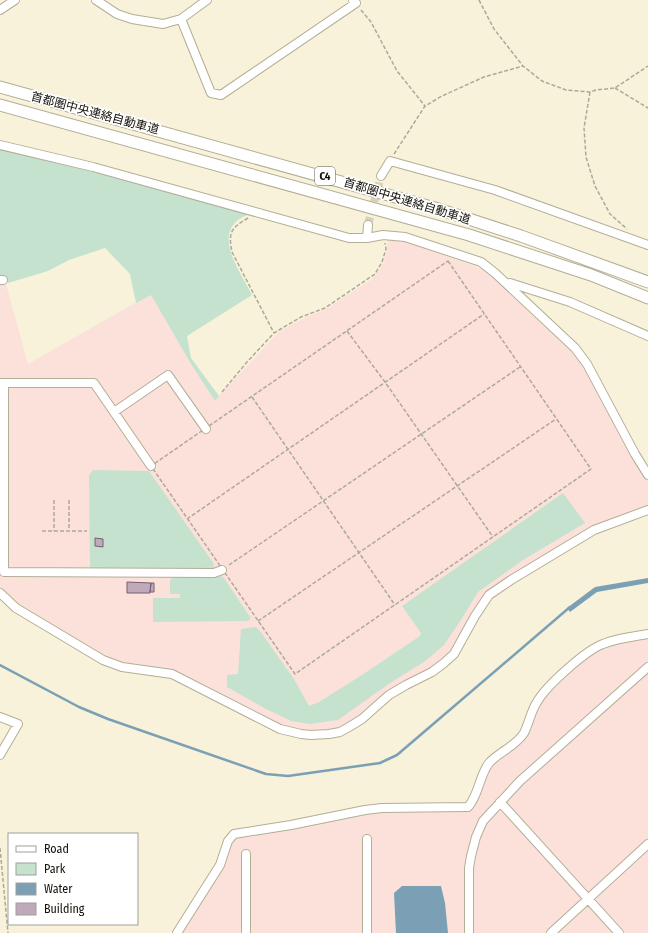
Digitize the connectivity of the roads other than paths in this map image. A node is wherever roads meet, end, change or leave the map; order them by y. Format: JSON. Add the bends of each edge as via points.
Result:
{"nodes":[{"id":1,"x":16,"y":0,"type":"edge"},
{"id":2,"x":96,"y":0,"type":"edge"},
{"id":3,"x":207,"y":0,"type":"edge"},
{"id":4,"x":355,"y":2,"type":"edge"},
{"id":5,"x":0,"y":10,"type":"edge"},
{"id":6,"x":181,"y":19,"type":"junction"},
{"id":7,"x":0,"y":87,"type":"edge"},
{"id":8,"x":0,"y":105,"type":"edge"},
{"id":9,"x":0,"y":145,"type":"edge"},
{"id":10,"x":381,"y":176,"type":"tunnel mouth"},
{"id":11,"x":368,"y":225,"type":"tunnel mouth"},
{"id":12,"x":367,"y":238,"type":"junction"},
{"id":13,"x":648,"y":245,"type":"edge"},
{"id":14,"x":507,"y":282,"type":"junction"},
{"id":15,"x":648,"y":282,"type":"edge"},
{"id":16,"x":648,"y":298,"type":"edge"},
{"id":17,"x":648,"y":336,"type":"edge"},
{"id":18,"x":2,"y":383,"type":"edge"},
{"id":19,"x":114,"y":412,"type":"junction"},
{"id":20,"x":206,"y":429,"type":"dead end"},
{"id":21,"x":151,"y":466,"type":"road end"},
{"id":22,"x":648,"y":475,"type":"edge"},
{"id":23,"x":648,"y":510,"type":"edge"},
{"id":24,"x":222,"y":570,"type":"road end"},
{"id":25,"x":0,"y":594,"type":"edge"},
{"id":26,"x":648,"y":634,"type":"edge"},
{"id":27,"x":648,"y":667,"type":"edge"},
{"id":28,"x":0,"y":717,"type":"edge"},
{"id":29,"x":0,"y":755,"type":"edge"},
{"id":30,"x":500,"y":802,"type":"junction"},
{"id":31,"x":368,"y":839,"type":"dead end"},
{"id":32,"x":648,"y":844,"type":"edge"},
{"id":33,"x":246,"y":854,"type":"dead end"},
{"id":34,"x":588,"y":899,"type":"junction"},
{"id":35,"x":177,"y":933,"type":"edge"},
{"id":36,"x":246,"y":933,"type":"edge"},
{"id":37,"x":367,"y":933,"type":"edge"},
{"id":38,"x":469,"y":933,"type":"edge"},
{"id":39,"x":551,"y":933,"type":"edge"},
{"id":40,"x":619,"y":933,"type":"edge"}],
"edges":[{"from":1,"to":5,"type":"street"},
{"from":2,"to":6,"type":"street","via":[[116,14],[132,19],[163,24]]},
{"from":3,"to":6,"type":"street"},
{"from":4,"to":6,"type":"street","via":[[221,95],[211,93]]},
{"from":7,"to":15,"type":"highway","name":"首都圏中央連絡自動車道","number":"C4","via":[[435,208]]},
{"from":8,"to":16,"type":"highway","name":"首都圏中央連絡自動車道","number":"C4","via":[[469,235],[591,275]]},
{"from":9,"to":12,"type":"street","via":[[93,167],[349,238]]},
{"from":10,"to":13,"type":"street","via":[[390,160],[495,190]]},
{"from":11,"to":12,"type":"street"},
{"from":12,"to":14,"type":"street","via":[[383,235],[405,237],[481,262]]},
{"from":14,"to":17,"type":"street","via":[[570,302]]},
{"from":14,"to":22,"type":"street","via":[[575,348],[587,364]]},
{"from":18,"to":19,"type":"street","via":[[94,383]]},
{"from":18,"to":24,"type":"street","via":[[4,572],[214,573]]},
{"from":19,"to":20,"type":"street","via":[[168,375]]},
{"from":19,"to":21,"type":"street"},
{"from":23,"to":25,"type":"street","via":[[594,530],[489,595],[454,654],[444,663],[389,695],[362,719],[340,732],[329,734],[300,734],[280,729],[172,674],[122,667],[104,660],[16,608]]},
{"from":26,"to":35,"type":"street","via":[[602,644],[582,657],[551,686],[531,712],[524,733],[489,763],[468,807],[382,808],[234,834],[228,841],[220,865]]},
{"from":27,"to":30,"type":"street","via":[[520,781]]},
{"from":28,"to":29,"type":"street","via":[[18,724]]},
{"from":30,"to":34,"type":"street"},
{"from":30,"to":38,"type":"street","via":[[483,821],[471,856]]},
{"from":31,"to":37,"type":"street"},
{"from":32,"to":34,"type":"street"},
{"from":33,"to":36,"type":"street"},
{"from":34,"to":39,"type":"street"},
{"from":34,"to":40,"type":"street"}]}
